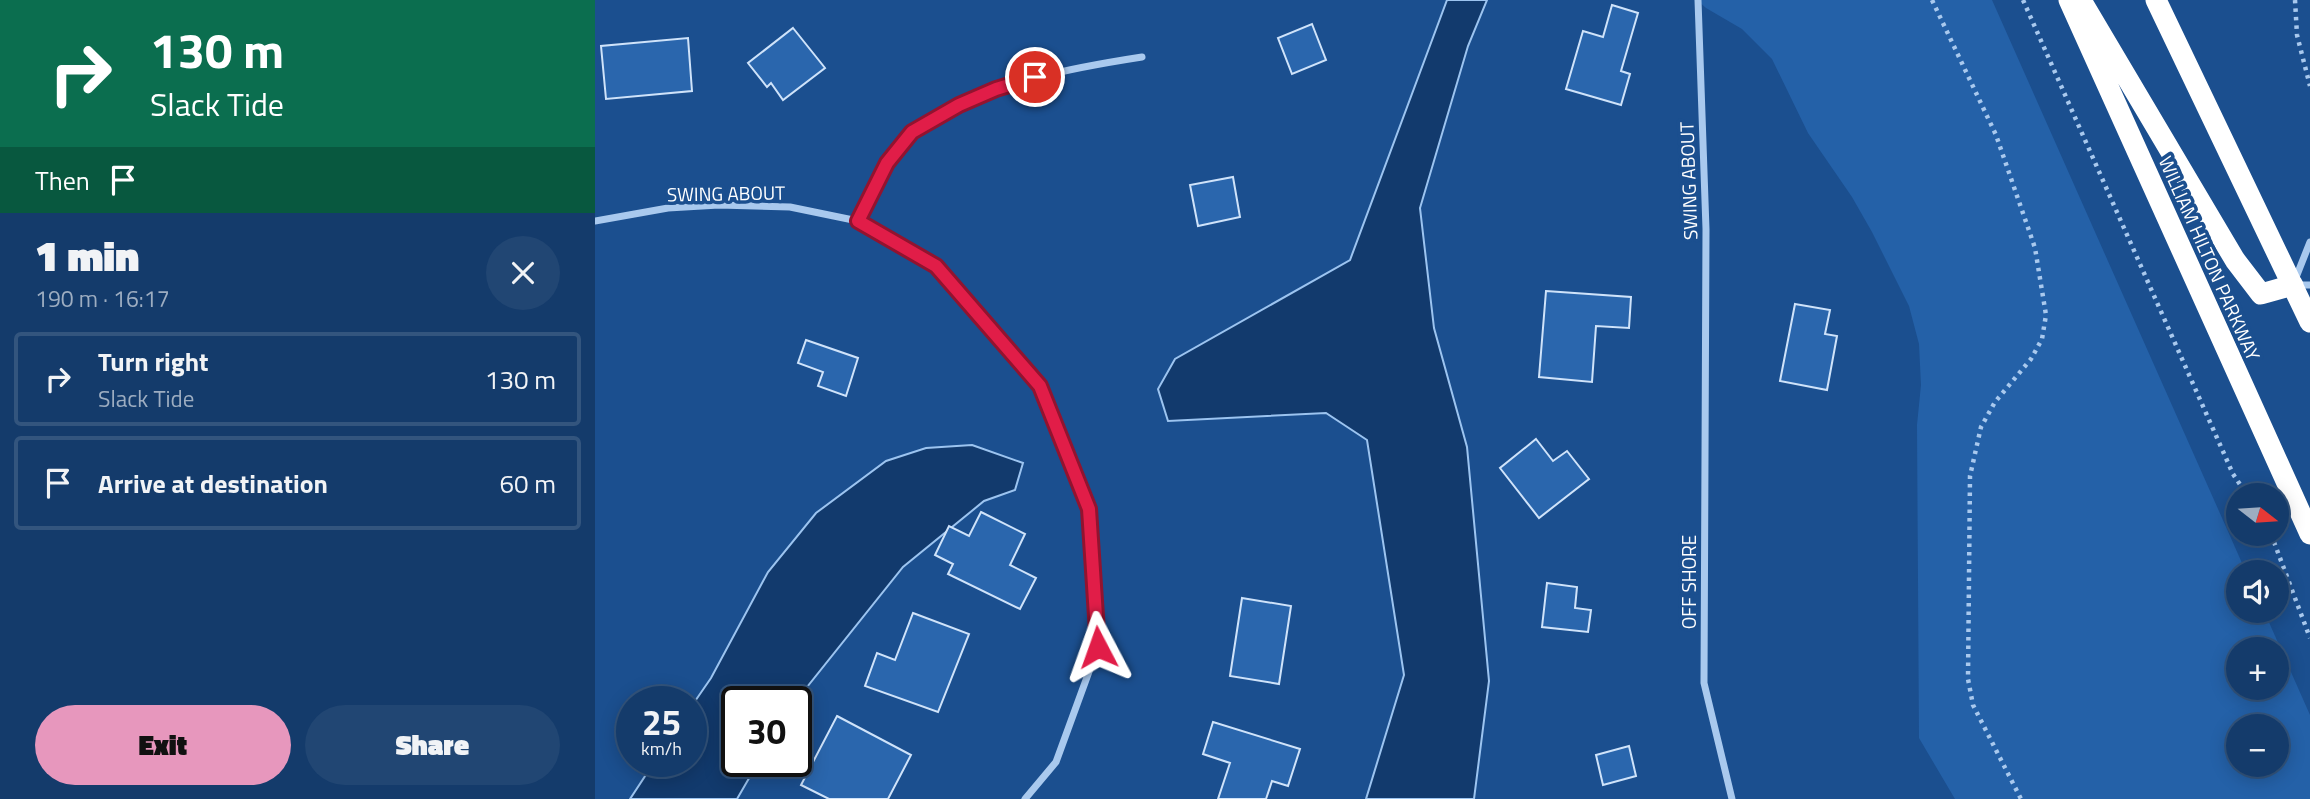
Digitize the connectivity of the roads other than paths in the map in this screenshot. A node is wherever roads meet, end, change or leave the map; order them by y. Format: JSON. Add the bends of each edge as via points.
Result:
{"nodes":[{"id":1,"x":1698,"y":0,"type":"edge"},
{"id":2,"x":2069,"y":0,"type":"edge"},
{"id":3,"x":2081,"y":0,"type":"edge"},
{"id":4,"x":2156,"y":0,"type":"edge"},
{"id":5,"x":1142,"y":57,"type":"dead end"},
{"id":6,"x":595,"y":220,"type":"edge"},
{"id":7,"x":858,"y":221,"type":"junction"},
{"id":8,"x":2310,"y":242,"type":"edge"},
{"id":9,"x":2301,"y":285,"type":"edge"},
{"id":10,"x":2310,"y":321,"type":"edge"},
{"id":11,"x":1705,"y":361,"type":"joint"},
{"id":12,"x":2310,"y":534,"type":"edge"},
{"id":13,"x":1025,"y":799,"type":"edge"},
{"id":14,"x":1732,"y":799,"type":"edge"}],
"edges":[{"from":1,"to":11,"type":"street","name":"SWING ABOUT","via":[[1706,229]]},
{"from":2,"to":12,"type":"highway","name":"WILLIAM HILTON PARKWAY"},
{"from":3,"to":9,"type":"highway","via":[[2235,260],[2261,294]]},
{"from":4,"to":9,"type":"highway"},
{"from":5,"to":7,"type":"street","via":[[1069,69],[996,89],[923,125],[902,141],[887,163]]},
{"from":6,"to":7,"type":"street","name":"SWING ABOUT","via":[[719,205],[790,207]]},
{"from":7,"to":13,"type":"street","name":"SWING ABOUT","via":[[936,266],[1040,386],[1089,509],[1098,647],[1056,762]]},
{"from":8,"to":9,"type":"street"},
{"from":9,"to":10,"type":"highway"},
{"from":11,"to":14,"type":"street","name":"OFF SHORE","via":[[1704,683]]}]}
